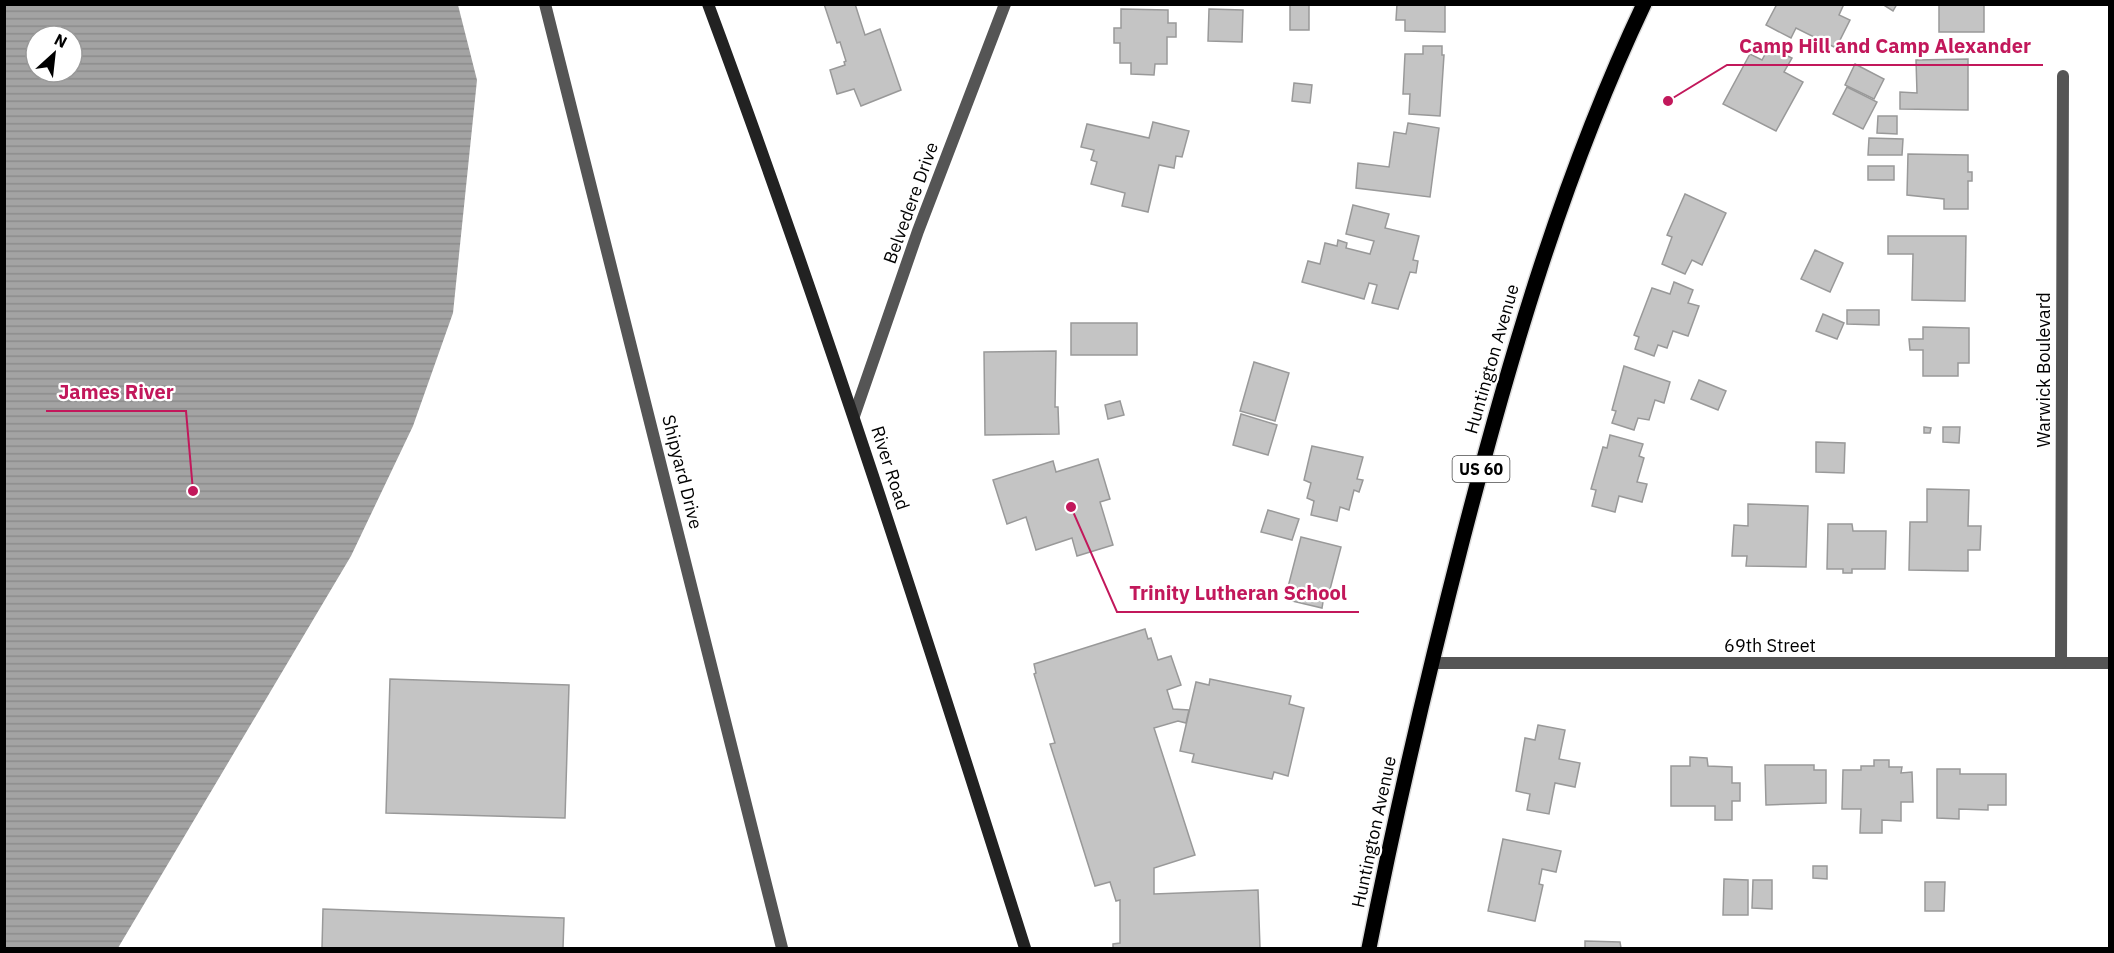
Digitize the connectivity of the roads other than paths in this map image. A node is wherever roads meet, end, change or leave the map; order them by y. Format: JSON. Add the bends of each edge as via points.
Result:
{"nodes":[{"id":1,"x":545,"y":4,"type":"edge"},
{"id":2,"x":708,"y":4,"type":"edge"},
{"id":3,"x":1005,"y":4,"type":"edge"},
{"id":4,"x":1644,"y":4,"type":"edge"},
{"id":5,"x":2062,"y":76,"type":"dead end"},
{"id":6,"x":854,"y":416,"type":"junction"},
{"id":7,"x":1431,"y":663,"type":"junction"},
{"id":8,"x":2061,"y":663,"type":"junction"},
{"id":9,"x":2109,"y":663,"type":"edge"},
{"id":10,"x":782,"y":948,"type":"edge"},
{"id":11,"x":1025,"y":948,"type":"edge"},
{"id":12,"x":1369,"y":948,"type":"edge"}],
"edges":[{"from":1,"to":10,"type":"street","name":"Shipyard Drive"},
{"from":2,"to":6,"type":"street","name":"River Road"},
{"from":3,"to":6,"type":"street","name":"Belvedere Drive","via":[[918,231]]},
{"from":4,"to":7,"type":"main road","name":"Huntington Avenue","number":"US 60","via":[[1582,150],[1530,296]]},
{"from":5,"to":8,"type":"street","name":"Warwick Boulevard"},
{"from":6,"to":11,"type":"street","name":"River Road"},
{"from":7,"to":8,"type":"street","name":"69th Street"},
{"from":7,"to":12,"type":"main road","name":"Huntington Avenue","number":"US 60"},
{"from":8,"to":9,"type":"street","name":"69th Street"}]}
